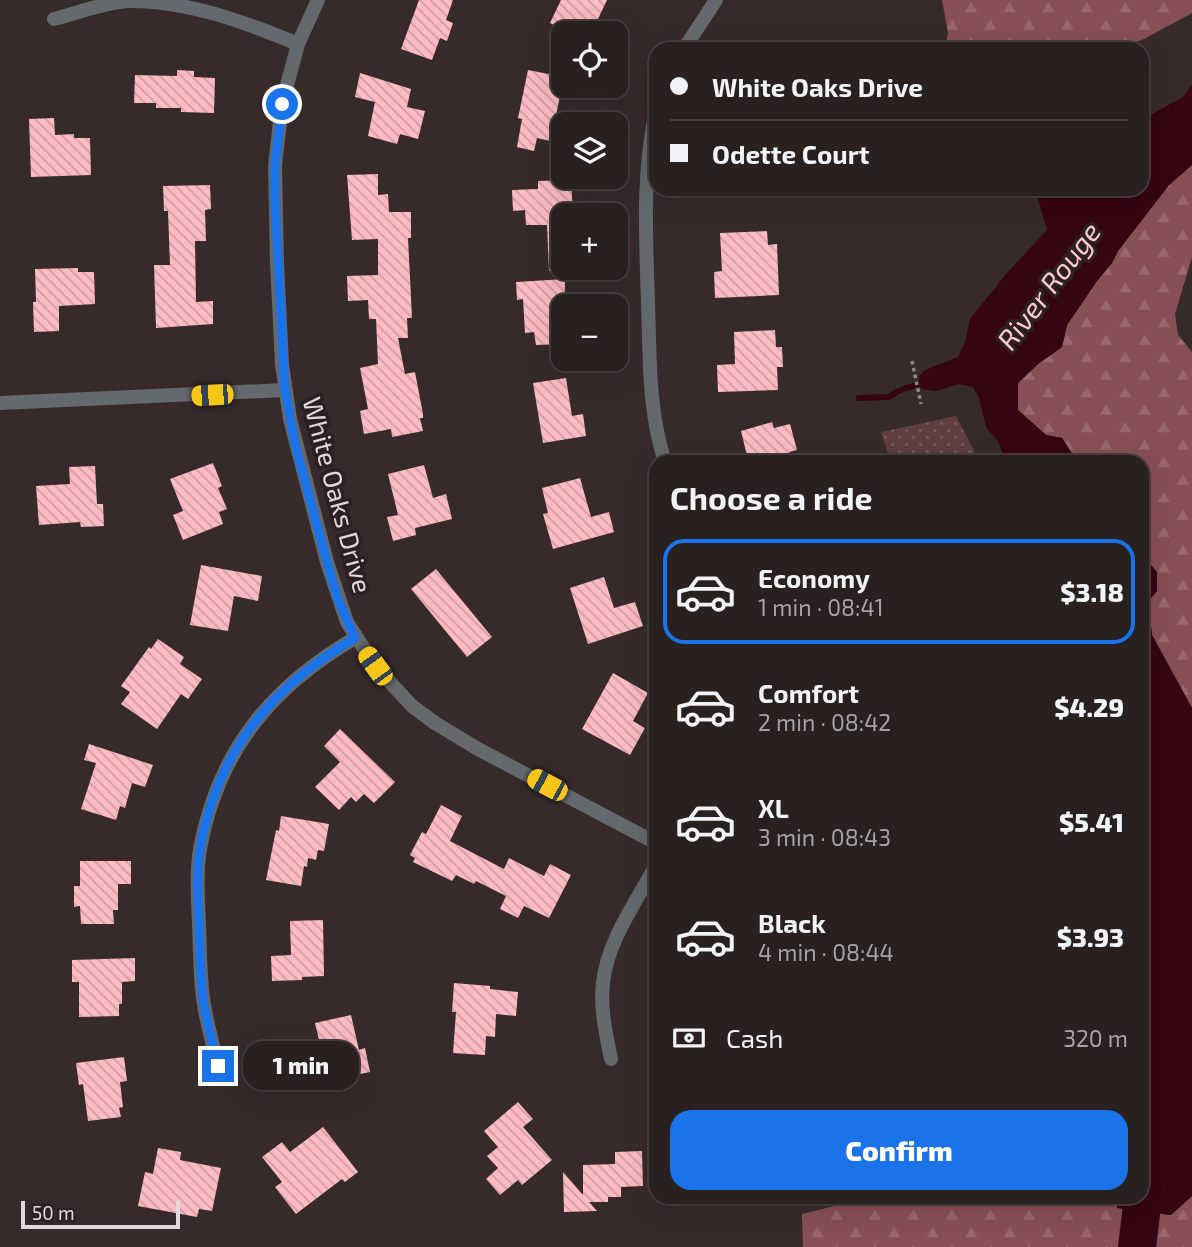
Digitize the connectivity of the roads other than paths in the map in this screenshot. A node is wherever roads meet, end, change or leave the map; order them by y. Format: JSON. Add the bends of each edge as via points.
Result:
{"nodes":[{"id":1,"x":318,"y":0,"type":"edge"},
{"id":2,"x":716,"y":0,"type":"edge"},
{"id":3,"x":54,"y":19,"type":"dead end"},
{"id":4,"x":689,"y":42,"type":"edge"},
{"id":5,"x":298,"y":44,"type":"junction"},
{"id":6,"x":649,"y":151,"type":"edge"},
{"id":7,"x":285,"y":390,"type":"junction"},
{"id":8,"x":0,"y":403,"type":"edge"},
{"id":9,"x":663,"y":455,"type":"edge"},
{"id":10,"x":355,"y":638,"type":"junction"},
{"id":11,"x":649,"y":839,"type":"edge"},
{"id":12,"x":649,"y":878,"type":"edge"},
{"id":13,"x":611,"y":1059,"type":"dead end"},
{"id":14,"x":218,"y":1066,"type":"dead end"}],
"edges":[{"from":1,"to":5,"type":"street","name":"White Oaks Drive"},
{"from":2,"to":4,"type":"street"},
{"from":3,"to":5,"type":"street","via":[[125,1],[164,2],[219,13]]},
{"from":5,"to":7,"type":"street","name":"White Oaks Drive","via":[[282,104],[275,166]]},
{"from":6,"to":9,"type":"street","via":[[645,209],[652,408]]},
{"from":7,"to":8,"type":"street"},
{"from":7,"to":10,"type":"street","name":"White Oaks Drive","via":[[327,562]]},
{"from":10,"to":11,"type":"street","name":"White Oaks Drive","via":[[393,686],[435,723]]},
{"from":10,"to":14,"type":"street","via":[[307,670],[261,712],[227,766],[212,801],[200,851],[198,903],[204,1001]]},
{"from":12,"to":13,"type":"street","via":[[606,965],[602,999]]}]}
